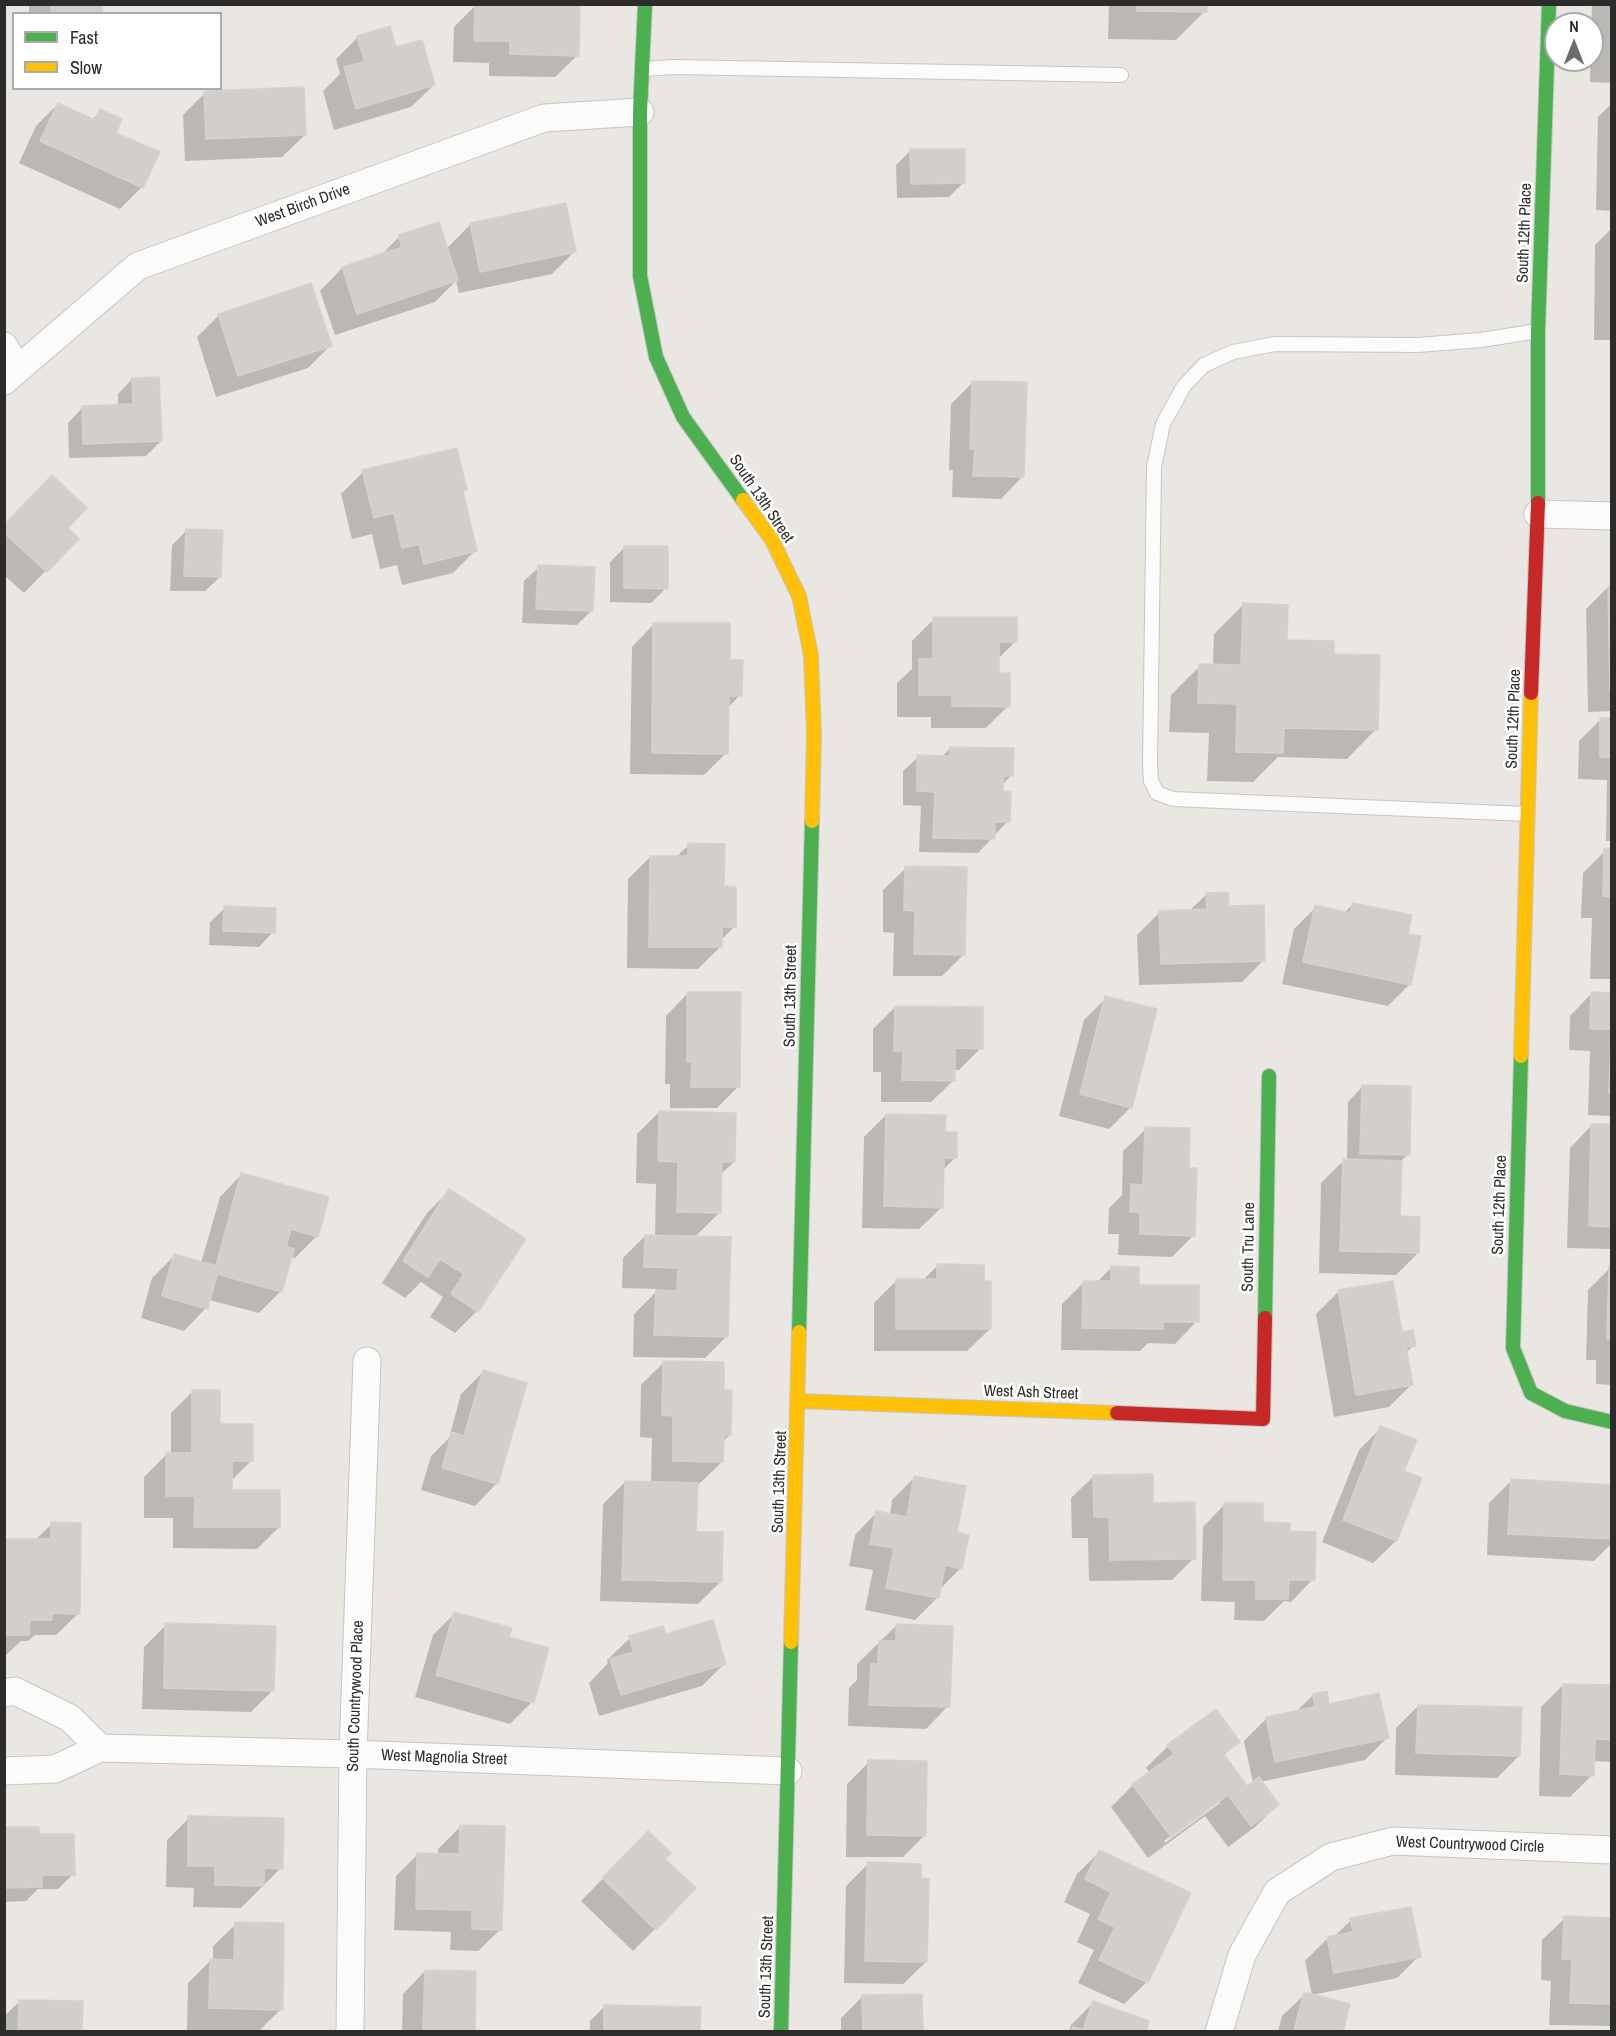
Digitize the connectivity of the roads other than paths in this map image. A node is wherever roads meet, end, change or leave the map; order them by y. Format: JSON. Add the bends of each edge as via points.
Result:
{"nodes":[{"id":1,"x":645,"y":4,"type":"edge"},
{"id":2,"x":1549,"y":4,"type":"edge"},
{"id":3,"x":643,"y":69,"type":"junction"},
{"id":4,"x":1121,"y":75,"type":"dead end"},
{"id":5,"x":640,"y":112,"type":"junction"},
{"id":6,"x":1538,"y":331,"type":"junction"},
{"id":7,"x":8,"y":365,"type":"edge"},
{"id":8,"x":1538,"y":514,"type":"junction"},
{"id":9,"x":1611,"y":516,"type":"edge"},
{"id":10,"x":1527,"y":814,"type":"junction"},
{"id":11,"x":1269,"y":1076,"type":"dead end"},
{"id":12,"x":367,"y":1361,"type":"dead end"},
{"id":13,"x":798,"y":1401,"type":"junction"},
{"id":14,"x":1263,"y":1419,"type":"joint"},
{"id":15,"x":1611,"y":1422,"type":"edge"},
{"id":16,"x":4,"y":1693,"type":"edge"},
{"id":17,"x":100,"y":1748,"type":"junction"},
{"id":18,"x":353,"y":1754,"type":"junction"},
{"id":19,"x":788,"y":1771,"type":"junction"},
{"id":20,"x":4,"y":1772,"type":"edge"},
{"id":21,"x":1611,"y":1850,"type":"edge"},
{"id":22,"x":350,"y":2031,"type":"edge"},
{"id":23,"x":781,"y":2031,"type":"edge"},
{"id":24,"x":1219,"y":2031,"type":"edge"}],
"edges":[{"from":1,"to":3,"type":"street","name":"South 13th Street"},
{"from":2,"to":6,"type":"street","name":"South 12th Place"},
{"from":3,"to":4,"type":"lane"},
{"from":3,"to":5,"type":"street","name":"South 13th Street"},
{"from":5,"to":7,"type":"street","name":"West Birch Drive","via":[[544,118],[138,266]]},
{"from":5,"to":13,"type":"street","name":"South 13th Street","via":[[640,276],[656,357],[683,417],[772,540],[799,596],[811,656],[814,734]]},
{"from":6,"to":8,"type":"street","name":"South 12th Place"},
{"from":6,"to":10,"type":"lane","via":[[1418,345],[1275,344],[1233,352],[1204,365],[1184,386],[1163,424],[1154,467],[1150,781],[1157,793],[1173,799]]},
{"from":8,"to":9,"type":"street"},
{"from":8,"to":10,"type":"street","name":"South 12th Place"},
{"from":10,"to":15,"type":"street","name":"South 12th Place","via":[[1513,1348],[1531,1393],[1565,1411]]},
{"from":11,"to":14,"type":"street","name":"South Tru Lane"},
{"from":12,"to":18,"type":"street","name":"South Countrywood Place"},
{"from":13,"to":14,"type":"street","name":"West Ash Street"},
{"from":13,"to":19,"type":"street","name":"South 13th Street"},
{"from":16,"to":17,"type":"street","via":[[15,1691],[70,1718]]},
{"from":17,"to":18,"type":"street","name":"West Magnolia Street"},
{"from":17,"to":20,"type":"street","name":"West Magnolia Street","via":[[55,1769]]},
{"from":18,"to":19,"type":"street","name":"West Magnolia Street"},
{"from":18,"to":22,"type":"street","name":"South Countrywood Place"},
{"from":19,"to":23,"type":"street","name":"South 13th Street"},
{"from":21,"to":24,"type":"street","name":"West Countrywood Circle","via":[[1393,1841],[1330,1857],[1277,1892],[1242,1955]]}]}
